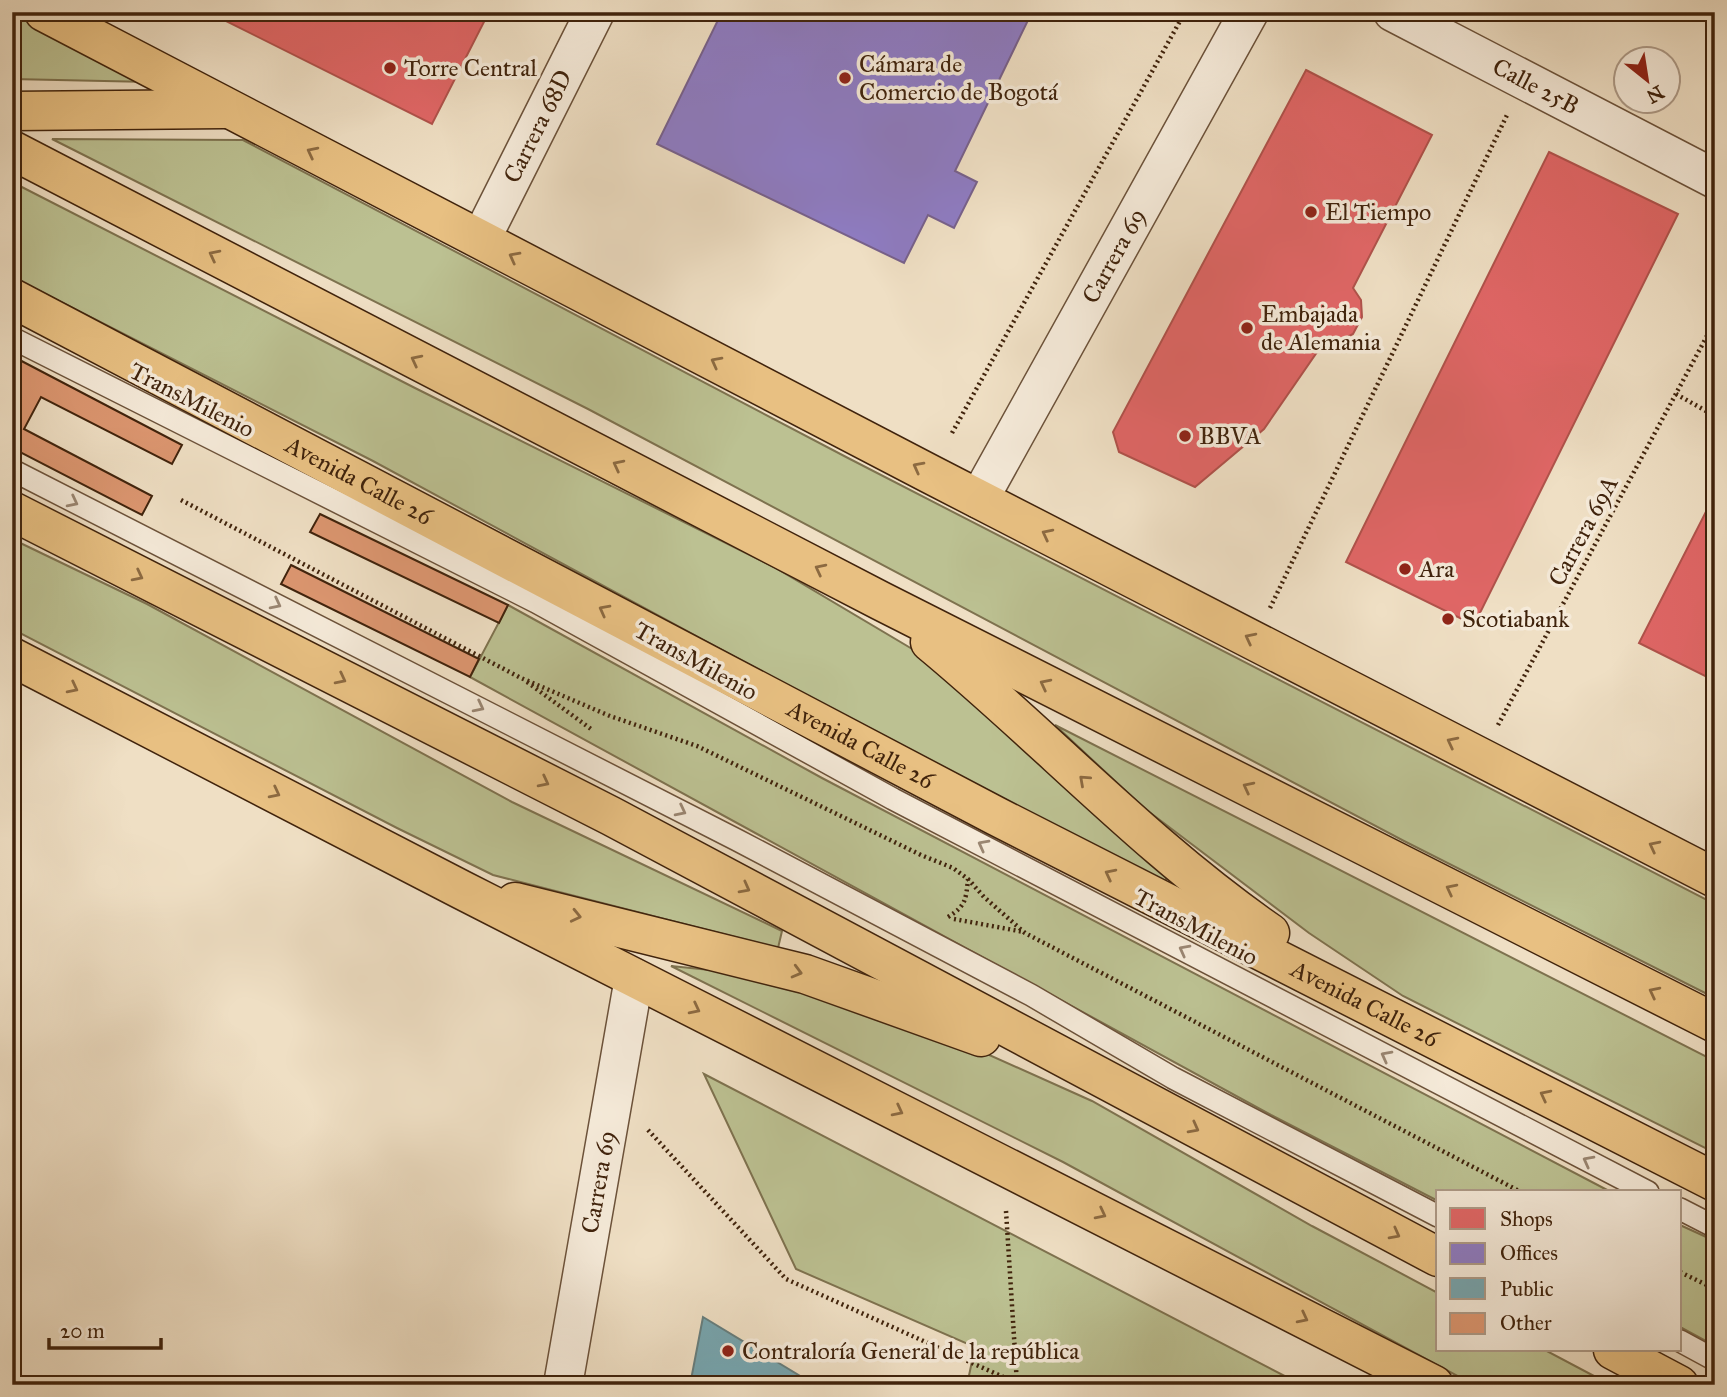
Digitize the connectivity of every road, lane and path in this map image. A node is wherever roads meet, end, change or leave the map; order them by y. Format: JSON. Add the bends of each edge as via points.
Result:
{"nodes":[{"id":1,"x":44,"y":12,"type":"edge"},
{"id":2,"x":595,"y":12,"type":"edge"},
{"id":3,"x":1185,"y":12,"type":"edge"},
{"id":4,"x":1249,"y":12,"type":"edge"},
{"id":5,"x":1393,"y":12,"type":"edge"},
{"id":6,"x":1523,"y":80,"type":"junction"},
{"id":7,"x":229,"y":109,"type":"junction"},
{"id":8,"x":12,"y":111,"type":"edge"},
{"id":9,"x":12,"y":150,"type":"edge"},
{"id":10,"x":1715,"y":179,"type":"edge"},
{"id":11,"x":481,"y":239,"type":"junction"},
{"id":12,"x":12,"y":298,"type":"edge"},
{"id":13,"x":1715,"y":321,"type":"edge"},
{"id":14,"x":12,"y":338,"type":"edge"},
{"id":15,"x":1676,"y":394,"type":"junction"},
{"id":16,"x":1715,"y":416,"type":"edge"},
{"id":17,"x":952,"y":433,"type":"dead end"},
{"id":18,"x":12,"y":470,"type":"edge"},
{"id":19,"x":979,"y":499,"type":"junction"},
{"id":20,"x":181,"y":500,"type":"dead end"},
{"id":21,"x":12,"y":511,"type":"edge"},
{"id":22,"x":881,"y":601,"type":"junction"},
{"id":23,"x":1254,"y":640,"type":"junction"},
{"id":24,"x":12,"y":656,"type":"edge"},
{"id":25,"x":1482,"y":757,"type":"junction"},
{"id":26,"x":1715,"y":878,"type":"edge"},
{"id":27,"x":968,"y":879,"type":"junction"},
{"id":28,"x":462,"y":890,"type":"junction"},
{"id":29,"x":947,"y":918,"type":"dead end"},
{"id":30,"x":634,"y":978,"type":"junction"},
{"id":31,"x":1389,"y":1016,"type":"junction"},
{"id":32,"x":1715,"y":1023,"type":"edge"},
{"id":33,"x":614,"y":1093,"type":"junction"},
{"id":34,"x":1133,"y":1096,"type":"junction"},
{"id":35,"x":1715,"y":1182,"type":"edge"},
{"id":36,"x":1517,"y":1190,"type":"edge"},
{"id":37,"x":1644,"y":1190,"type":"edge"},
{"id":38,"x":1005,"y":1208,"type":"dead end"},
{"id":39,"x":1682,"y":1210,"type":"edge"},
{"id":40,"x":1436,"y":1215,"type":"edge"},
{"id":41,"x":1715,"y":1227,"type":"edge"},
{"id":42,"x":1436,"y":1256,"type":"edge"},
{"id":43,"x":1682,"y":1273,"type":"edge"},
{"id":44,"x":1715,"y":1289,"type":"edge"},
{"id":45,"x":1682,"y":1342,"type":"edge"},
{"id":46,"x":1617,"y":1352,"type":"edge"},
{"id":47,"x":1715,"y":1360,"type":"edge"},
{"id":48,"x":1018,"y":1384,"type":"edge"},
{"id":49,"x":563,"y":1385,"type":"edge"},
{"id":50,"x":1434,"y":1385,"type":"edge"},
{"id":51,"x":1679,"y":1385,"type":"edge"}],
"edges":[{"from":1,"to":7,"type":"main road"},
{"from":2,"to":11,"type":"street","name":"Carrera 68D"},
{"from":3,"to":17,"type":"path"},
{"from":4,"to":19,"type":"street","name":"Carrera 69"},
{"from":5,"to":6,"type":"street","name":"Calle 25B"},
{"from":6,"to":10,"type":"street","name":"Calle 25B"},
{"from":6,"to":23,"type":"path"},
{"from":7,"to":8,"type":"main road"},
{"from":11,"to":7,"type":"main road","one_way":true},
{"from":22,"to":9,"type":"main road","one_way":true},
{"from":19,"to":11,"type":"main road","one_way":true},
{"from":31,"to":12,"type":"main road","name":"Avenida Calle 26","one_way":true,"via":[[996,816]]},
{"from":13,"to":15,"type":"path","name":"Carrera 69A"},
{"from":37,"to":14,"type":"lane","name":"TransMilenio","one_way":true,"via":[[893,799],[536,602]]},
{"from":15,"to":16,"type":"path"},
{"from":15,"to":25,"type":"path","name":"Carrera 69A"},
{"from":18,"to":40,"type":"lane","one_way":true,"via":[[737,839],[1031,995],[1173,1078]]},
{"from":23,"to":19,"type":"main road","one_way":true},
{"from":20,"to":27,"type":"path","via":[[521,678],[697,746]]},
{"from":21,"to":34,"type":"main road","one_way":true,"via":[[611,816]]},
{"from":31,"to":22,"type":"main road","one_way":true,"via":[[1228,904]]},
{"from":32,"to":22,"type":"main road","one_way":true},
{"from":25,"to":23,"type":"main road","one_way":true},
{"from":24,"to":28,"type":"main road","one_way":true},
{"from":26,"to":25,"type":"main road","one_way":true},
{"from":27,"to":29,"type":"path","via":[[961,909]]},
{"from":27,"to":36,"type":"path","via":[[1025,933]]},
{"from":28,"to":30,"type":"main road"},
{"from":28,"to":34,"type":"main road","one_way":true,"via":[[805,974]]},
{"from":30,"to":33,"type":"street","name":"Carrera 69"},
{"from":30,"to":50,"type":"main road","one_way":true},
{"from":35,"to":31,"type":"main road","name":"Avenida Calle 26","one_way":true},
{"from":33,"to":48,"type":"path","via":[[786,1279]]},
{"from":33,"to":49,"type":"street","name":"Carrera 69"},
{"from":34,"to":42,"type":"main road","one_way":true},
{"from":38,"to":48,"type":"path"},
{"from":39,"to":41,"type":"lane"},
{"from":43,"to":44,"type":"path"},
{"from":45,"to":47,"type":"lane"},
{"from":46,"to":51,"type":"main road"}]}
